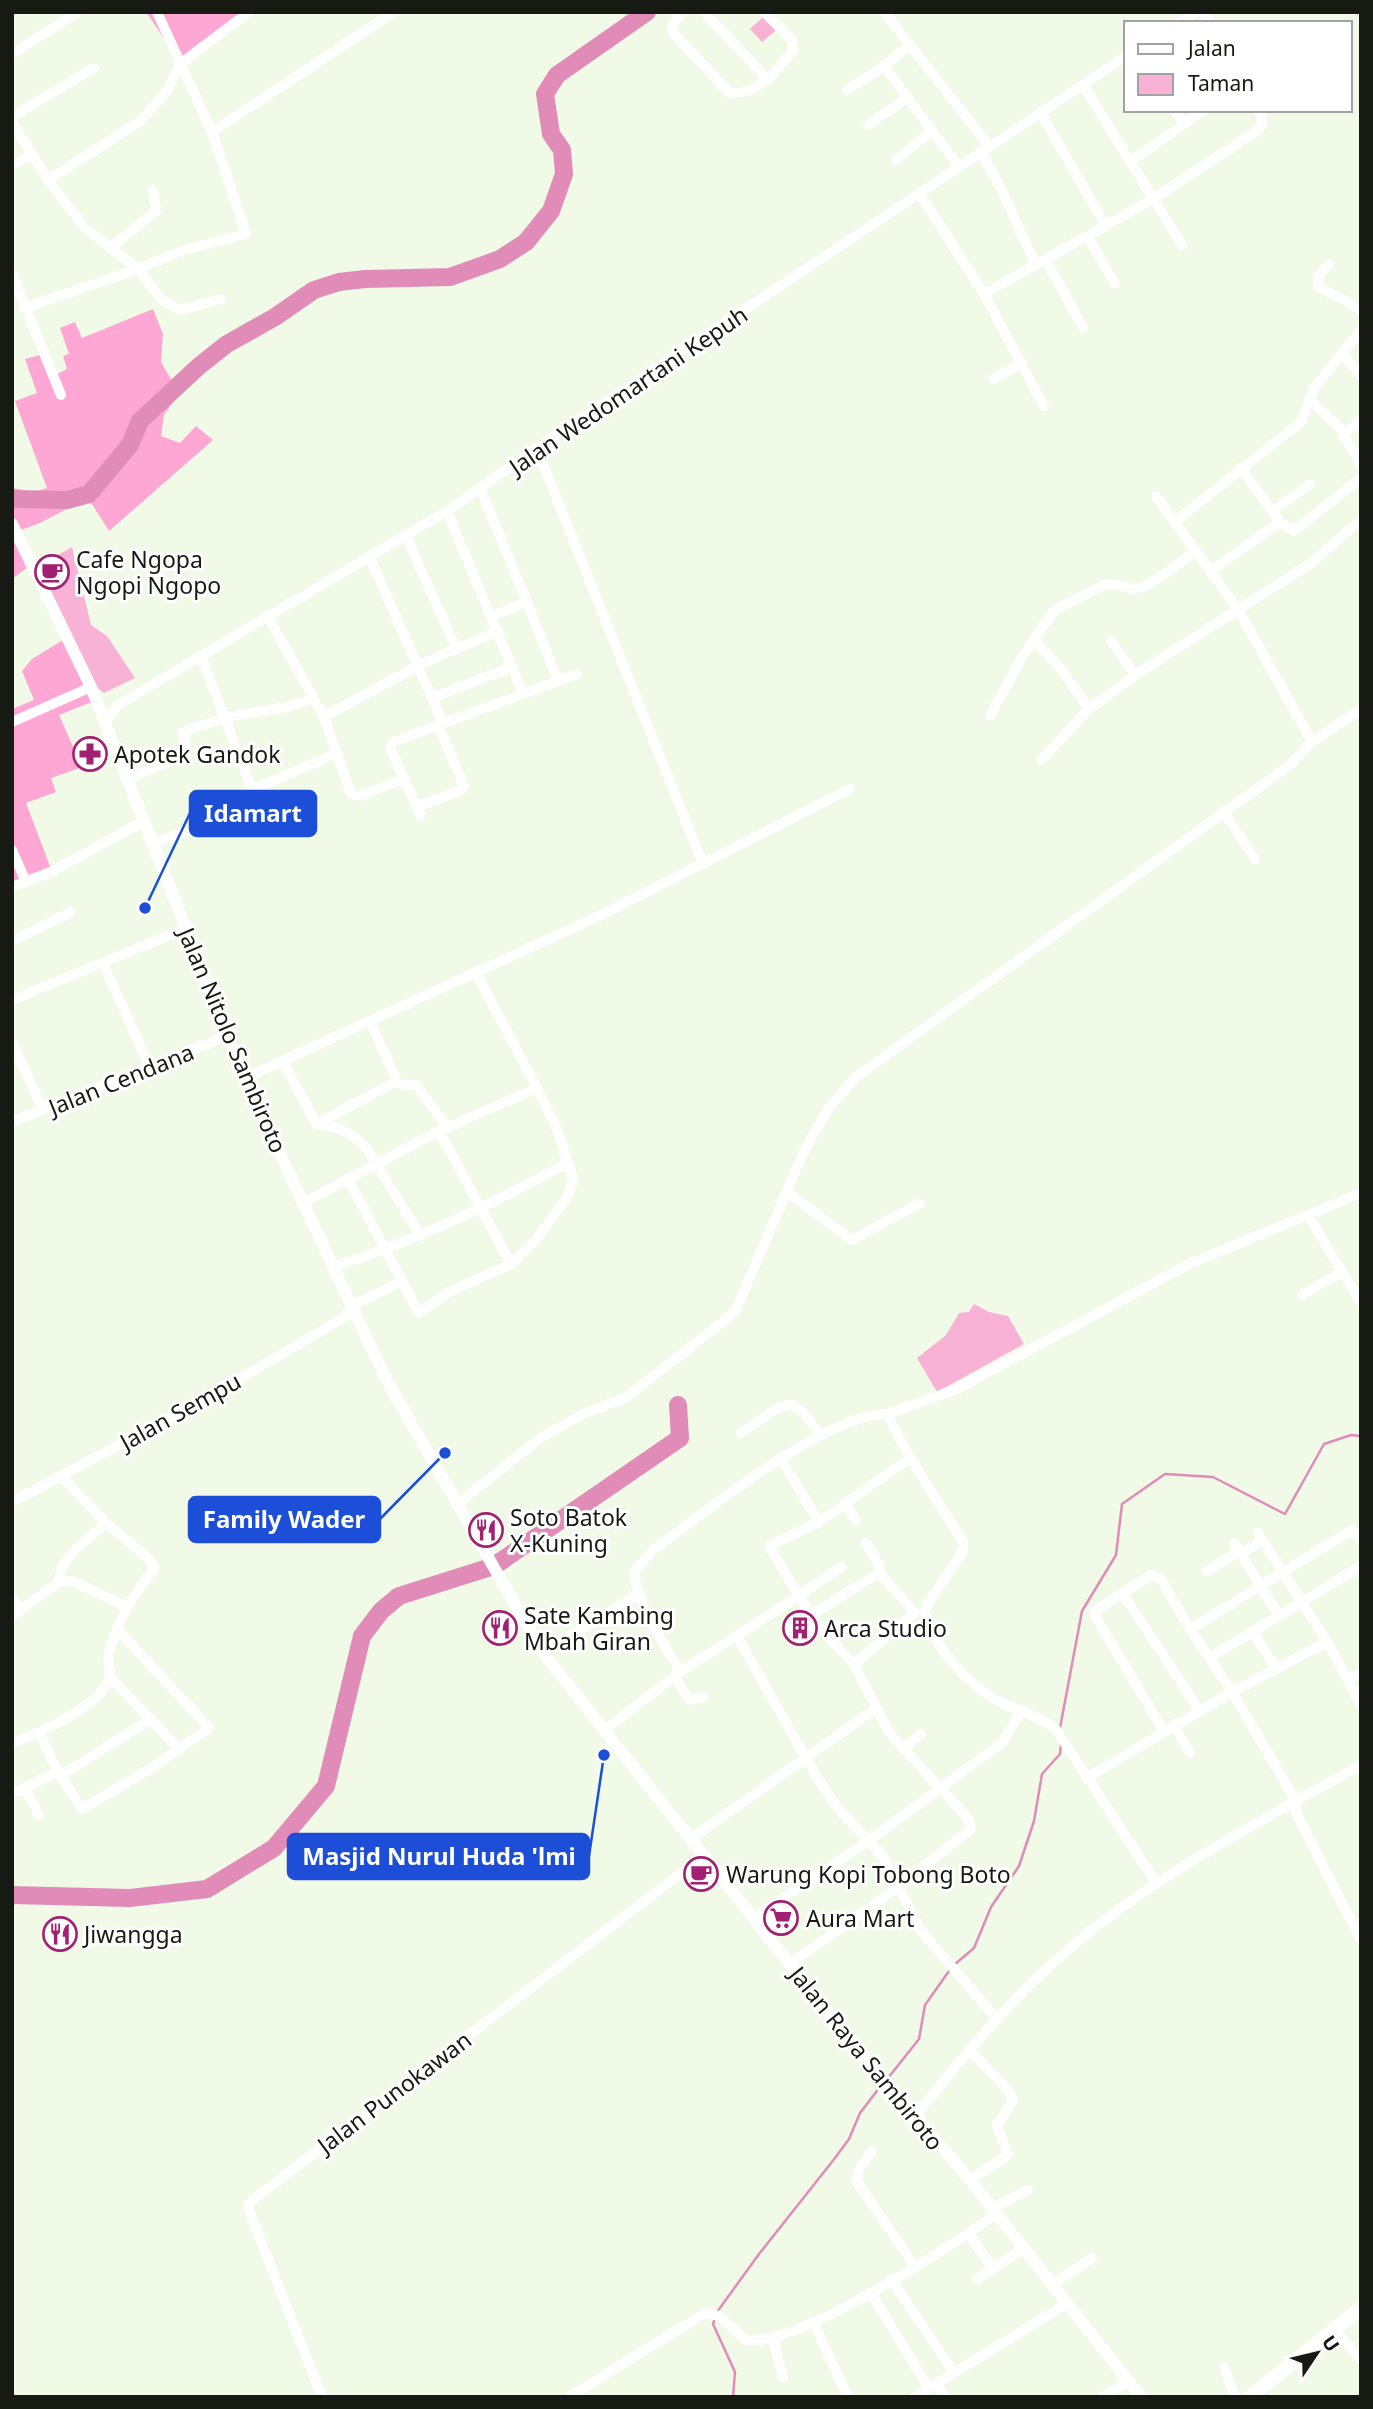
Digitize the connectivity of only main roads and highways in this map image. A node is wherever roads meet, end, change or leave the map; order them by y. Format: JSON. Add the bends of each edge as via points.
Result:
{"nodes":[{"id":1,"x":1361,"y":2308,"type":"edge"},
{"id":2,"x":1250,"y":2397,"type":"edge"}],
"edges":[{"from":1,"to":2,"type":"main road"}]}
